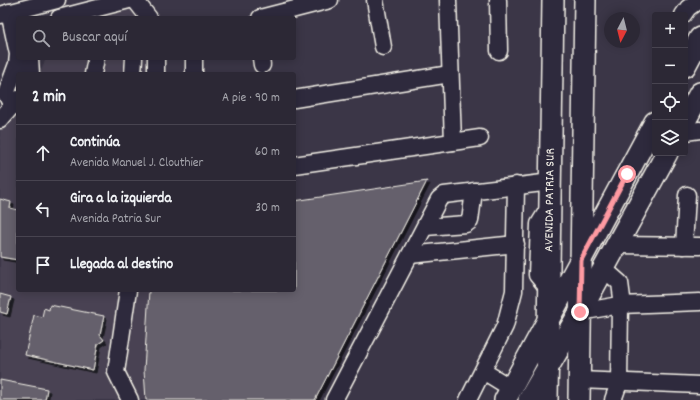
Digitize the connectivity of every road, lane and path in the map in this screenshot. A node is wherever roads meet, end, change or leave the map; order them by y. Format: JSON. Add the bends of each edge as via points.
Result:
{"nodes":[{"id":1,"x":57,"y":0,"type":"edge"},
{"id":2,"x":129,"y":0,"type":"edge"},
{"id":3,"x":135,"y":0,"type":"edge"},
{"id":4,"x":330,"y":0,"type":"edge"},
{"id":5,"x":375,"y":0,"type":"edge"},
{"id":6,"x":448,"y":0,"type":"edge"},
{"id":7,"x":498,"y":0,"type":"edge"},
{"id":8,"x":553,"y":0,"type":"edge"},
{"id":9,"x":585,"y":0,"type":"edge"},
{"id":10,"x":699,"y":0,"type":"edge"},
{"id":11,"x":312,"y":2,"type":"edge"},
{"id":12,"x":294,"y":5,"type":"edge"},
{"id":13,"x":685,"y":12,"type":"edge"},
{"id":14,"x":79,"y":15,"type":"edge"},
{"id":15,"x":23,"y":16,"type":"edge"},
{"id":16,"x":147,"y":16,"type":"edge"},
{"id":17,"x":265,"y":16,"type":"edge"},
{"id":18,"x":10,"y":22,"type":"edge"},
{"id":19,"x":700,"y":38,"type":"edge"},
{"id":20,"x":16,"y":46,"type":"edge"},
{"id":21,"x":383,"y":47,"type":"dead end"},
{"id":22,"x":499,"y":51,"type":"dead end"},
{"id":23,"x":17,"y":60,"type":"edge"},
{"id":24,"x":96,"y":60,"type":"edge"},
{"id":25,"x":134,"y":60,"type":"edge"},
{"id":26,"x":156,"y":60,"type":"edge"},
{"id":27,"x":194,"y":60,"type":"edge"},
{"id":28,"x":688,"y":60,"type":"edge"},
{"id":29,"x":93,"y":72,"type":"edge"},
{"id":30,"x":133,"y":72,"type":"edge"},
{"id":31,"x":156,"y":72,"type":"edge"},
{"id":32,"x":194,"y":72,"type":"edge"},
{"id":33,"x":450,"y":74,"type":"junction"},
{"id":34,"x":700,"y":93,"type":"edge"},
{"id":35,"x":296,"y":99,"type":"edge"},
{"id":36,"x":16,"y":104,"type":"edge"},
{"id":37,"x":0,"y":120,"type":"edge"},
{"id":38,"x":686,"y":120,"type":"edge"},
{"id":39,"x":652,"y":128,"type":"edge"},
{"id":40,"x":700,"y":130,"type":"edge"},
{"id":41,"x":688,"y":132,"type":"edge"},
{"id":42,"x":480,"y":138,"type":"dead end"},
{"id":43,"x":453,"y":142,"type":"junction"},
{"id":44,"x":665,"y":156,"type":"edge"},
{"id":45,"x":296,"y":165,"type":"edge"},
{"id":46,"x":551,"y":182,"type":"junction"},
{"id":47,"x":516,"y":185,"type":"junction"},
{"id":48,"x":474,"y":191,"type":"junction"},
{"id":49,"x":686,"y":195,"type":"dead end"},
{"id":50,"x":466,"y":224,"type":"junction"},
{"id":51,"x":425,"y":227,"type":"junction"},
{"id":52,"x":516,"y":244,"type":"junction"},
{"id":53,"x":617,"y":245,"type":"junction"},
{"id":54,"x":684,"y":246,"type":"junction"},
{"id":55,"x":700,"y":246,"type":"edge"},
{"id":56,"x":469,"y":249,"type":"junction"},
{"id":57,"x":410,"y":255,"type":"junction"},
{"id":58,"x":581,"y":260,"type":"junction"},
{"id":59,"x":604,"y":269,"type":"junction"},
{"id":60,"x":128,"y":292,"type":"edge"},
{"id":61,"x":700,"y":302,"type":"edge"},
{"id":62,"x":620,"y":305,"type":"junction"},
{"id":63,"x":580,"y":312,"type":"junction"},
{"id":64,"x":549,"y":320,"type":"junction"},
{"id":65,"x":546,"y":369,"type":"junction"},
{"id":66,"x":483,"y":371,"type":"junction"},
{"id":67,"x":619,"y":383,"type":"junction"},
{"id":68,"x":700,"y":385,"type":"edge"},
{"id":69,"x":512,"y":387,"type":"edge"},
{"id":70,"x":579,"y":391,"type":"edge"},
{"id":71,"x":130,"y":400,"type":"edge"},
{"id":72,"x":334,"y":400,"type":"edge"},
{"id":73,"x":468,"y":400,"type":"edge"},
{"id":74,"x":529,"y":400,"type":"edge"},
{"id":75,"x":547,"y":400,"type":"edge"},
{"id":76,"x":613,"y":400,"type":"edge"}],
"edges":[{"from":1,"to":15,"type":"street"},
{"from":2,"to":14,"type":"street"},
{"from":3,"to":16,"type":"street"},
{"from":4,"to":11,"type":"street"},
{"from":5,"to":21,"type":"street"},
{"from":6,"to":33,"type":"street"},
{"from":7,"to":22,"type":"street"},
{"from":8,"to":46,"type":"main road","name":"AVENIDA PATRIA SUR"},
{"from":9,"to":58,"type":"main road"},
{"from":10,"to":13,"type":"street"},
{"from":11,"to":12,"type":"street"},
{"from":12,"to":17,"type":"street"},
{"from":18,"to":20,"type":"street"},
{"from":19,"to":28,"type":"main road"},
{"from":23,"to":36,"type":"street","via":[[6,94]]},
{"from":24,"to":29,"type":"street"},
{"from":25,"to":30,"type":"street"},
{"from":26,"to":31,"type":"street"},
{"from":27,"to":32,"type":"street"},
{"from":33,"to":35,"type":"street"},
{"from":33,"to":43,"type":"street"},
{"from":34,"to":38,"type":"main road"},
{"from":36,"to":37,"type":"street"},
{"from":39,"to":58,"type":"main road"},
{"from":40,"to":41,"type":"street"},
{"from":42,"to":43,"type":"street"},
{"from":43,"to":45,"type":"street"},
{"from":44,"to":53,"type":"main road"},
{"from":46,"to":47,"type":"street"},
{"from":46,"to":64,"type":"main road","name":"AVENIDA PATRIA SUR"},
{"from":47,"to":48,"type":"street"},
{"from":47,"to":52,"type":"street"},
{"from":48,"to":50,"type":"street","via":[[472,215]]},
{"from":48,"to":51,"type":"street","via":[[444,195],[439,199]]},
{"from":49,"to":54,"type":"street"},
{"from":50,"to":51,"type":"street"},
{"from":50,"to":56,"type":"street"},
{"from":51,"to":57,"type":"street"},
{"from":52,"to":56,"type":"street"},
{"from":52,"to":66,"type":"street","via":[[514,290],[507,318]]},
{"from":53,"to":54,"type":"street"},
{"from":53,"to":59,"type":"main road"},
{"from":54,"to":55,"type":"street"},
{"from":56,"to":57,"type":"street"},
{"from":57,"to":72,"type":"street"},
{"from":58,"to":63,"type":"main road"},
{"from":58,"to":64,"type":"main road"},
{"from":59,"to":62,"type":"street","via":[[620,283]]},
{"from":59,"to":63,"type":"main road"},
{"from":60,"to":71,"type":"street","via":[[116,372]]},
{"from":61,"to":62,"type":"street"},
{"from":62,"to":63,"type":"street"},
{"from":62,"to":67,"type":"street"},
{"from":63,"to":65,"type":"main road"},
{"from":63,"to":70,"type":"main road"},
{"from":64,"to":65,"type":"main road","name":"AVENIDA PATRIA SUR"},
{"from":64,"to":69,"type":"main road"},
{"from":65,"to":69,"type":"main road","via":[[533,369]]},
{"from":65,"to":70,"type":"main road","via":[[562,375]]},
{"from":65,"to":74,"type":"main road"},
{"from":65,"to":75,"type":"main road","name":"AVENIDA PATRIA SUR"},
{"from":66,"to":69,"type":"street"},
{"from":66,"to":73,"type":"street"},
{"from":67,"to":68,"type":"street"},
{"from":67,"to":70,"type":"street"},
{"from":67,"to":76,"type":"street"}]}
